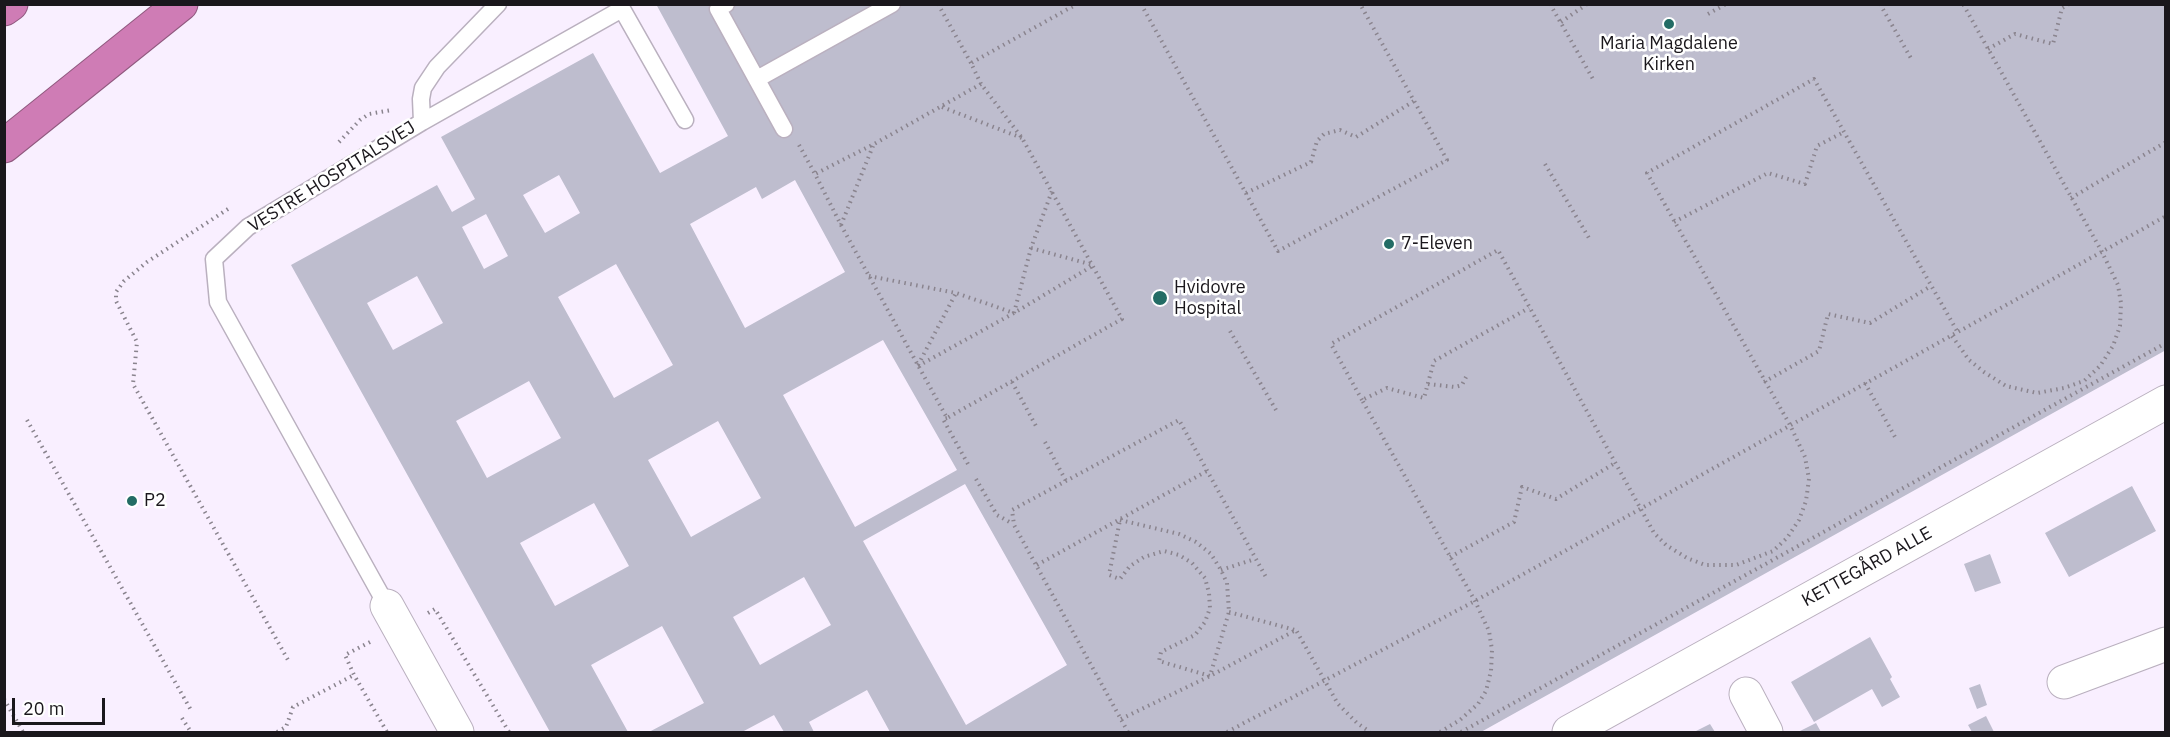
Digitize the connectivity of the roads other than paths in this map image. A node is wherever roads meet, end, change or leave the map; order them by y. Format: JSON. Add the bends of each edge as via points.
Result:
{"nodes":[{"id":1,"x":11,"y":4,"type":"edge"},
{"id":2,"x":181,"y":4,"type":"edge"},
{"id":3,"x":498,"y":4,"type":"edge"},
{"id":4,"x":726,"y":4,"type":"edge"},
{"id":5,"x":892,"y":4,"type":"edge"},
{"id":6,"x":4,"y":9,"type":"edge"},
{"id":7,"x":757,"y":79,"type":"junction"},
{"id":8,"x":685,"y":120,"type":"dead end"},
{"id":9,"x":422,"y":122,"type":"junction"},
{"id":10,"x":784,"y":129,"type":"road end"},
{"id":11,"x":4,"y":146,"type":"edge"},
{"id":12,"x":2166,"y":402,"type":"edge"},
{"id":13,"x":387,"y":606,"type":"joint"},
{"id":14,"x":2166,"y":644,"type":"edge"},
{"id":15,"x":2064,"y":682,"type":"dead end"},
{"id":16,"x":1746,"y":694,"type":"dead end"},
{"id":17,"x":457,"y":732,"type":"edge"},
{"id":18,"x":1569,"y":732,"type":"edge"},
{"id":19,"x":1767,"y":732,"type":"edge"}],
"edges":[{"from":1,"to":6,"type":"highway"},
{"from":2,"to":11,"type":"highway"},
{"from":3,"to":9,"type":"lane","via":[[432,74],[423,88]]},
{"from":4,"to":7,"type":"lane","via":[[718,9]]},
{"from":5,"to":7,"type":"lane"},
{"from":7,"to":10,"type":"lane"},
{"from":8,"to":9,"type":"lane","name":"VESTRE HOSPITALSVEJ","via":[[622,9]]},
{"from":9,"to":13,"type":"lane","name":"VESTRE HOSPITALSVEJ","via":[[248,227],[214,259],[218,302]]},
{"from":12,"to":18,"type":"street","name":"KETTEGÅRD ALLE"},
{"from":13,"to":17,"type":"street","name":"VESTRE HOSPITALSVEJ"},
{"from":14,"to":15,"type":"street"},
{"from":16,"to":19,"type":"street"}]}
